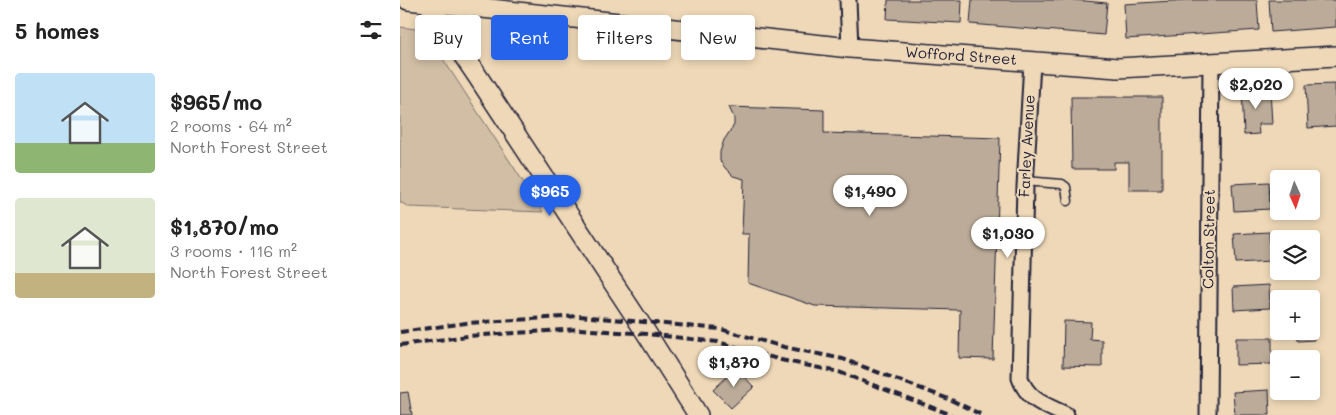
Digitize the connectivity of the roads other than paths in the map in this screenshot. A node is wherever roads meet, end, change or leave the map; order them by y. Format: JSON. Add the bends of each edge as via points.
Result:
{"nodes":[{"id":1,"x":408,"y":0,"type":"edge"},
{"id":2,"x":848,"y":0,"type":"edge"},
{"id":3,"x":427,"y":1,"type":"edge"},
{"id":4,"x":850,"y":48,"type":"junction"},
{"id":5,"x":1336,"y":56,"type":"edge"},
{"id":6,"x":1032,"y":62,"type":"junction"},
{"id":7,"x":1211,"y":63,"type":"junction"},
{"id":8,"x":1025,"y":181,"type":"junction"},
{"id":9,"x":1068,"y":201,"type":"dead end"},
{"id":10,"x":698,"y":415,"type":"edge"},
{"id":11,"x":1066,"y":415,"type":"edge"},
{"id":12,"x":1208,"y":415,"type":"edge"}],
"edges":[{"from":1,"to":3,"type":"street","name":"Wofford Street"},
{"from":2,"to":4,"type":"street"},
{"from":3,"to":4,"type":"street","name":"Wofford Street"},
{"from":3,"to":10,"type":"street"},
{"from":4,"to":6,"type":"street","name":"Wofford Street"},
{"from":5,"to":7,"type":"street","name":"Wofford Street"},
{"from":6,"to":7,"type":"street","name":"Wofford Street","via":[[1118,68]]},
{"from":6,"to":8,"type":"street","name":"Farley Avenue"},
{"from":7,"to":12,"type":"street","name":"Colton Street"},
{"from":8,"to":9,"type":"lane","via":[[1062,184],[1066,187]]},
{"from":8,"to":11,"type":"street","name":"Farley Avenue","via":[[1020,378],[1030,396]]}]}
